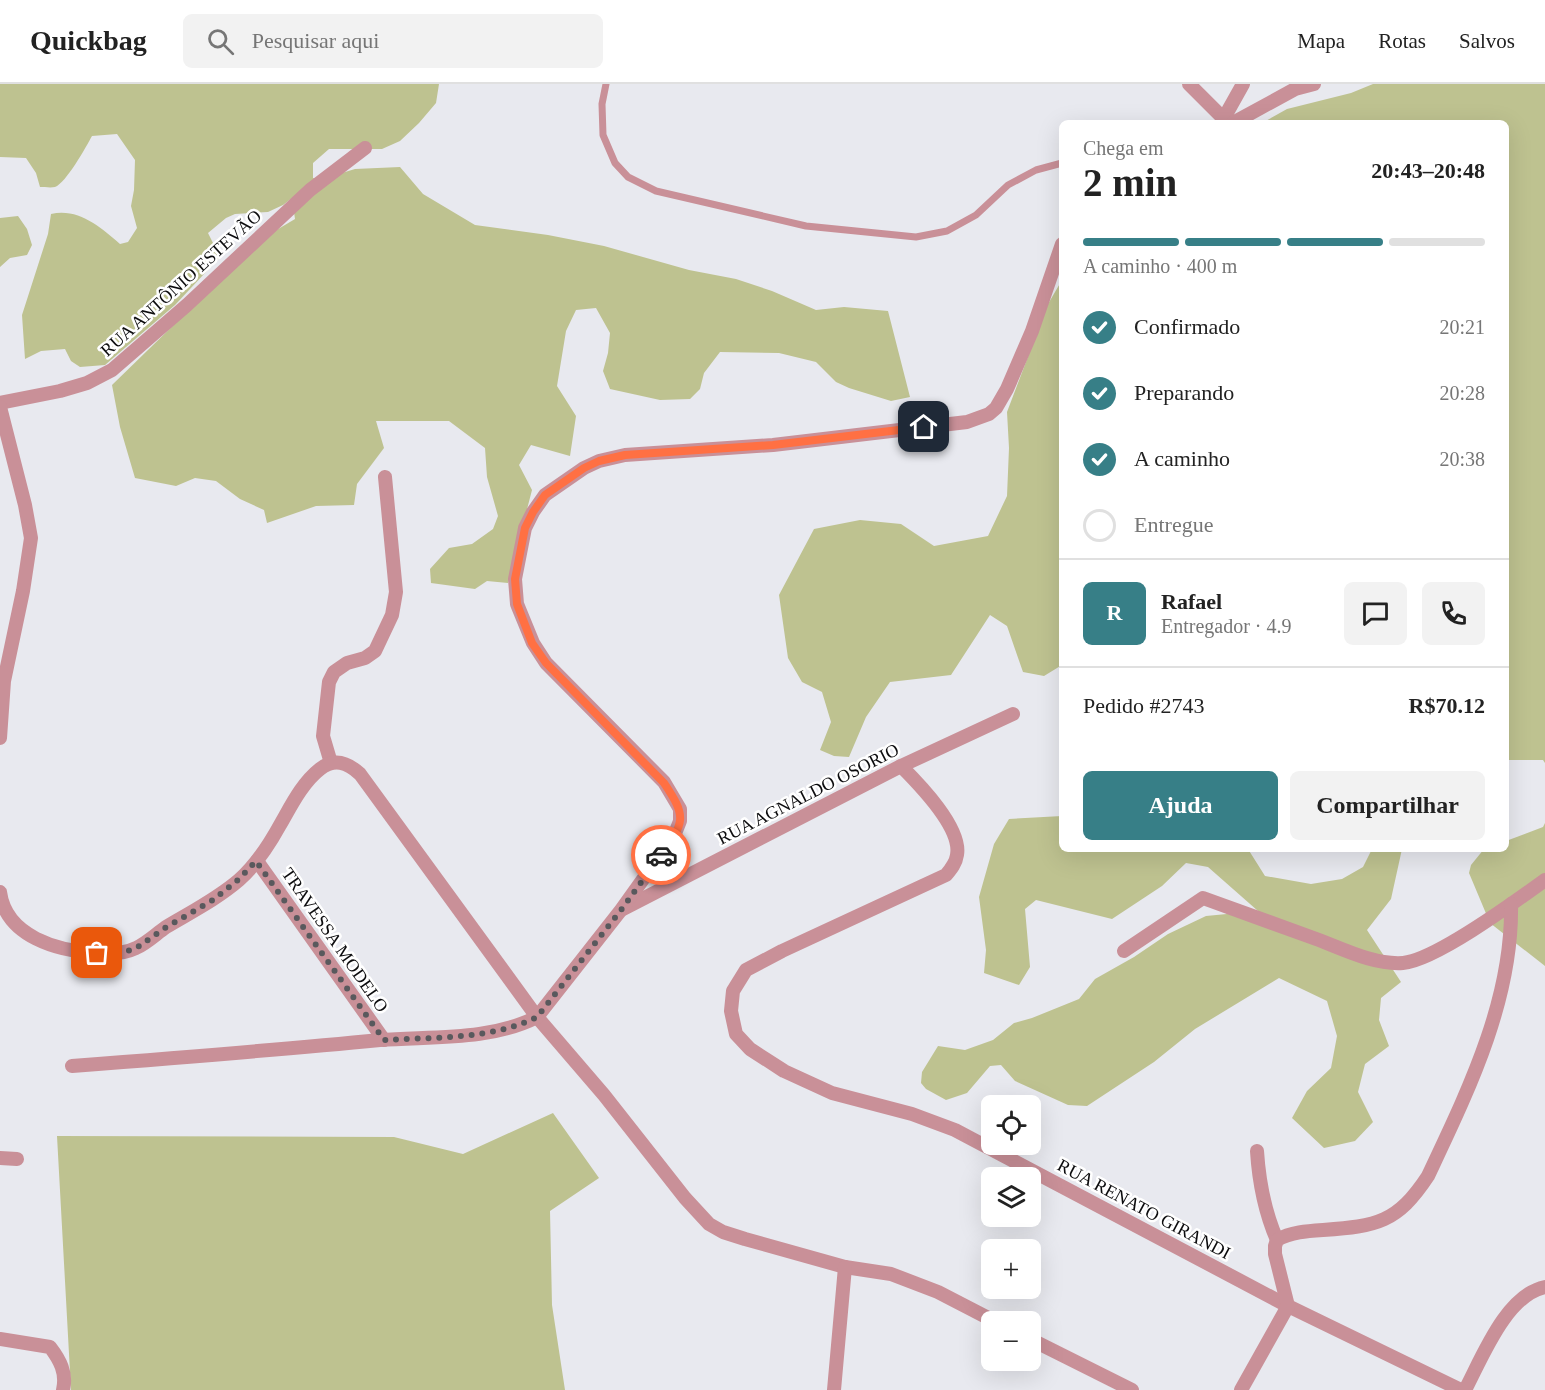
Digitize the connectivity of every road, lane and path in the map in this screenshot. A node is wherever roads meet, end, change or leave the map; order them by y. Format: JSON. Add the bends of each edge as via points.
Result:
{"nodes":[{"id":1,"x":606,"y":84,"type":"edge"},
{"id":2,"x":1189,"y":84,"type":"edge"},
{"id":3,"x":1244,"y":84,"type":"edge"},
{"id":4,"x":1314,"y":84,"type":"edge"},
{"id":5,"x":1227,"y":120,"type":"edge"},
{"id":6,"x":1228,"y":120,"type":"edge"},
{"id":7,"x":1230,"y":120,"type":"edge"},
{"id":8,"x":365,"y":148,"type":"dead end"},
{"id":9,"x":1059,"y":164,"type":"edge"},
{"id":10,"x":1059,"y":252,"type":"edge"},
{"id":11,"x":0,"y":405,"type":"edge"},
{"id":12,"x":386,"y":477,"type":"dead end"},
{"id":13,"x":1013,"y":714,"type":"dead end"},
{"id":14,"x":0,"y":738,"type":"edge"},
{"id":15,"x":331,"y":763,"type":"junction"},
{"id":16,"x":901,"y":766,"type":"junction"},
{"id":17,"x":256,"y":861,"type":"junction"},
{"id":18,"x":1545,"y":880,"type":"edge"},
{"id":19,"x":0,"y":892,"type":"edge"},
{"id":20,"x":1511,"y":904,"type":"junction"},
{"id":21,"x":621,"y":910,"type":"junction"},
{"id":22,"x":1124,"y":951,"type":"dead end"},
{"id":23,"x":537,"y":1017,"type":"junction"},
{"id":24,"x":384,"y":1040,"type":"junction"},
{"id":25,"x":72,"y":1066,"type":"dead end"},
{"id":26,"x":1257,"y":1150,"type":"dead end"},
{"id":27,"x":0,"y":1158,"type":"edge"},
{"id":28,"x":17,"y":1159,"type":"dead end"},
{"id":29,"x":1277,"y":1240,"type":"junction"},
{"id":30,"x":845,"y":1267,"type":"junction"},
{"id":31,"x":1545,"y":1287,"type":"edge"},
{"id":32,"x":1288,"y":1306,"type":"junction"},
{"id":33,"x":981,"y":1314,"type":"edge"},
{"id":34,"x":0,"y":1340,"type":"edge"},
{"id":35,"x":1041,"y":1344,"type":"edge"},
{"id":36,"x":63,"y":1390,"type":"edge"},
{"id":37,"x":834,"y":1390,"type":"edge"},
{"id":38,"x":1132,"y":1390,"type":"edge"},
{"id":39,"x":1241,"y":1390,"type":"edge"},
{"id":40,"x":1463,"y":1390,"type":"edge"}],
"edges":[{"from":1,"to":9,"type":"lane","via":[[603,135],[615,163],[628,177],[656,191],[806,226],[916,237],[947,231],[976,215],[1008,185],[1036,170]]},
{"from":2,"to":5,"type":"street"},
{"from":3,"to":6,"type":"street"},
{"from":4,"to":7,"type":"street"},
{"from":8,"to":11,"type":"street","name":"RUA ANTÔNIO ESTEVÃO","via":[[310,190],[112,370],[60,392]]},
{"from":10,"to":21,"type":"street","via":[[1007,389],[989,414],[968,422],[773,445],[625,455],[584,468],[545,495],[533,512],[525,528],[515,579],[517,604],[532,643],[546,663],[664,783],[680,809],[674,836]]},
{"from":11,"to":14,"type":"street","via":[[31,538],[4,681]]},
{"from":12,"to":15,"type":"street","via":[[394,604],[375,651],[347,663],[334,672],[329,682],[323,736]]},
{"from":13,"to":16,"type":"street","name":"RUA AGNALDO OSORIO"},
{"from":15,"to":17,"type":"street","via":[[319,770],[298,794]]},
{"from":15,"to":23,"type":"street","via":[[351,765],[360,774]]},
{"from":16,"to":21,"type":"street","name":"RUA AGNALDO OSORIO"},
{"from":16,"to":32,"type":"street","name":"RUA RENATO GIRANDI","via":[[940,812],[956,840],[958,854],[954,866],[946,875],[746,970],[733,991],[731,1011],[736,1035],[784,1071],[832,1093],[956,1130]]},
{"from":17,"to":19,"type":"street","via":[[213,900],[135,949],[114,954],[54,947],[25,932],[10,919]]},
{"from":17,"to":24,"type":"street","name":"TRAVESSA MODELO"},
{"from":18,"to":20,"type":"street"},
{"from":20,"to":22,"type":"street","via":[[1453,941],[1405,963],[1383,962],[1203,898]]},
{"from":20,"to":29,"type":"street","via":[[1512,935],[1504,981],[1486,1043],[1428,1176],[1415,1196],[1397,1214],[1381,1222],[1303,1232]]},
{"from":21,"to":23,"type":"street"},
{"from":23,"to":24,"type":"street","via":[[523,1024],[470,1035]]},
{"from":23,"to":30,"type":"street","via":[[709,1224],[745,1239]]},
{"from":24,"to":25,"type":"street"},
{"from":26,"to":29,"type":"street","via":[[1266,1215]]},
{"from":27,"to":28,"type":"street"},
{"from":29,"to":32,"type":"street","via":[[1275,1254]]},
{"from":30,"to":33,"type":"street","via":[[891,1274]]},
{"from":30,"to":37,"type":"street"},
{"from":31,"to":40,"type":"street","via":[[1524,1295],[1506,1316]]},
{"from":32,"to":39,"type":"street"},
{"from":32,"to":40,"type":"street","name":"RUA RENATO GIRANDI"},
{"from":34,"to":36,"type":"street","via":[[50,1347],[61,1361]]},
{"from":35,"to":38,"type":"street"}]}
